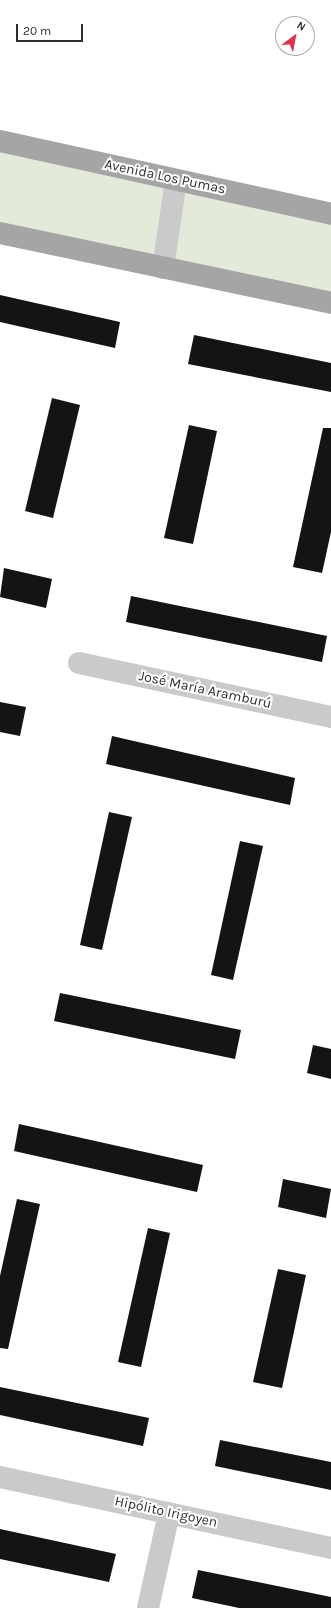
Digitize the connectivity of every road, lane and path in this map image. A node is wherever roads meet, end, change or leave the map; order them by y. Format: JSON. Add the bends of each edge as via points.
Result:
{"nodes":[{"id":1,"x":0,"y":141,"type":"edge"},
{"id":2,"x":176,"y":180,"type":"junction"},
{"id":3,"x":331,"y":214,"type":"edge"},
{"id":4,"x":0,"y":233,"type":"edge"},
{"id":5,"x":164,"y":268,"type":"junction"},
{"id":6,"x":331,"y":303,"type":"edge"},
{"id":7,"x":79,"y":663,"type":"dead end"},
{"id":8,"x":331,"y":716,"type":"edge"},
{"id":9,"x":0,"y":1477,"type":"edge"},
{"id":10,"x":169,"y":1513,"type":"junction"},
{"id":11,"x":331,"y":1548,"type":"edge"},
{"id":12,"x":148,"y":1608,"type":"edge"}],
"edges":[{"from":1,"to":2,"type":"main road","name":"Avenida Los Pumas"},
{"from":2,"to":3,"type":"main road","name":"Avenida Los Pumas"},
{"from":2,"to":5,"type":"street"},
{"from":4,"to":5,"type":"main road"},
{"from":5,"to":6,"type":"main road"},
{"from":7,"to":8,"type":"street","name":"José María Aramburú"},
{"from":9,"to":10,"type":"street","name":"Hipólito Irigoyen"},
{"from":10,"to":11,"type":"street","name":"Hipólito Irigoyen"},
{"from":10,"to":12,"type":"street"}]}
